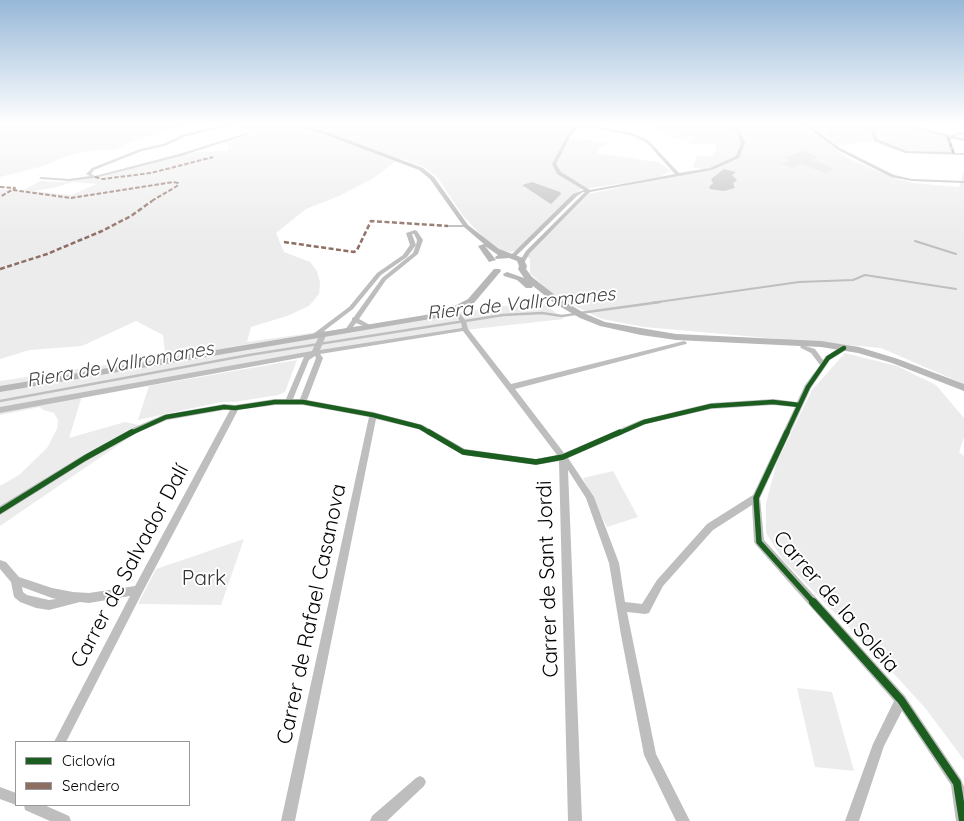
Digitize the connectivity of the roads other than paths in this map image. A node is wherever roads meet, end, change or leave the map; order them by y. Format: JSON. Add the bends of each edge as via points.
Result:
{"nodes":[{"id":1,"x":111,"y":161,"type":"edge"},
{"id":2,"x":156,"y":161,"type":"edge"},
{"id":3,"x":402,"y":161,"type":"edge"},
{"id":4,"x":555,"y":161,"type":"edge"},
{"id":5,"x":665,"y":161,"type":"edge"},
{"id":6,"x":728,"y":161,"type":"edge"},
{"id":7,"x":864,"y":161,"type":"edge"},
{"id":8,"x":678,"y":175,"type":"junction"},
{"id":9,"x":95,"y":177,"type":"junction"},
{"id":10,"x":41,"y":178,"type":"dead end"},
{"id":11,"x":435,"y":182,"type":"junction"},
{"id":12,"x":964,"y":182,"type":"edge"},
{"id":13,"x":589,"y":191,"type":"junction"},
{"id":14,"x":453,"y":219,"type":"junction"},
{"id":15,"x":462,"y":227,"type":"junction"},
{"id":16,"x":509,"y":256,"type":"junction"},
{"id":17,"x":492,"y":260,"type":"junction"},
{"id":18,"x":522,"y":265,"type":"junction"},
{"id":19,"x":496,"y":271,"type":"junction"},
{"id":20,"x":507,"y":274,"type":"junction"},
{"id":21,"x":561,"y":307,"type":"junction"},
{"id":22,"x":455,"y":311,"type":"junction"},
{"id":23,"x":580,"y":317,"type":"junction"},
{"id":24,"x":354,"y":319,"type":"junction"},
{"id":25,"x":332,"y":323,"type":"junction"},
{"id":26,"x":368,"y":326,"type":"junction"},
{"id":27,"x":465,"y":329,"type":"junction"},
{"id":28,"x":344,"y":330,"type":"junction"},
{"id":29,"x":320,"y":334,"type":"junction"},
{"id":30,"x":676,"y":336,"type":"junction"},
{"id":31,"x":684,"y":342,"type":"junction"},
{"id":32,"x":702,"y":344,"type":"junction"},
{"id":33,"x":803,"y":347,"type":"junction"},
{"id":34,"x":844,"y":348,"type":"junction"},
{"id":35,"x":315,"y":354,"type":"junction"},
{"id":36,"x":823,"y":365,"type":"junction"},
{"id":37,"x":510,"y":387,"type":"junction"},
{"id":38,"x":964,"y":388,"type":"edge"},
{"id":39,"x":0,"y":389,"type":"edge"},
{"id":40,"x":289,"y":401,"type":"junction"},
{"id":41,"x":303,"y":402,"type":"junction"},
{"id":42,"x":799,"y":405,"type":"junction"},
{"id":43,"x":235,"y":408,"type":"junction"},
{"id":44,"x":0,"y":410,"type":"edge"},
{"id":45,"x":373,"y":414,"type":"junction"},
{"id":46,"x":562,"y":457,"type":"junction"},
{"id":47,"x":756,"y":498,"type":"junction"},
{"id":48,"x":0,"y":510,"type":"edge"},
{"id":49,"x":0,"y":564,"type":"edge"},
{"id":50,"x":16,"y":580,"type":"junction"},
{"id":51,"x":138,"y":590,"type":"junction"},
{"id":52,"x":80,"y":598,"type":"junction"},
{"id":53,"x":621,"y":606,"type":"junction"},
{"id":54,"x":901,"y":700,"type":"junction"},
{"id":55,"x":61,"y":741,"type":"edge"},
{"id":56,"x":420,"y":782,"type":"dead end"},
{"id":57,"x":0,"y":794,"type":"edge"},
{"id":58,"x":15,"y":800,"type":"edge"},
{"id":59,"x":32,"y":806,"type":"edge"},
{"id":60,"x":64,"y":821,"type":"edge"},
{"id":61,"x":288,"y":821,"type":"edge"},
{"id":62,"x":378,"y":821,"type":"edge"},
{"id":63,"x":575,"y":821,"type":"edge"},
{"id":64,"x":683,"y":821,"type":"edge"},
{"id":65,"x":852,"y":821,"type":"edge"},
{"id":66,"x":963,"y":821,"type":"edge"}],
"edges":[{"from":1,"to":9,"type":"street","via":[[93,168],[88,174]]},
{"from":2,"to":9,"type":"street"},
{"from":3,"to":11,"type":"main road","via":[[426,172]]},
{"from":4,"to":13,"type":"street","via":[[559,173]]},
{"from":5,"to":8,"type":"street"},
{"from":6,"to":8,"type":"street","via":[[711,169]]},
{"from":7,"to":12,"type":"street","via":[[893,176],[912,180]]},
{"from":8,"to":13,"type":"street"},
{"from":9,"to":10,"type":"street","via":[[70,180]]},
{"from":11,"to":14,"type":"main road"},
{"from":11,"to":15,"type":"main road"},
{"from":13,"to":16,"type":"street","via":[[582,191]]},
{"from":13,"to":18,"type":"street","via":[[528,252]]},
{"from":14,"to":15,"type":"main road"},
{"from":14,"to":15,"type":"street","via":[[448,226]]},
{"from":15,"to":16,"type":"main road","via":[[496,251]]},
{"from":15,"to":17,"type":"main road"},
{"from":16,"to":17,"type":"main road"},
{"from":16,"to":18,"type":"main road"},
{"from":17,"to":19,"type":"main road","via":[[490,267]]},
{"from":18,"to":20,"type":"main road","via":[[516,272]]},
{"from":18,"to":21,"type":"main road","via":[[529,279]]},
{"from":19,"to":20,"type":"main road"},
{"from":19,"to":22,"type":"main road","via":[[471,301]]},
{"from":20,"to":21,"type":"main road","via":[[520,278]]},
{"from":21,"to":23,"type":"main road"},
{"from":22,"to":26,"type":"main road"},
{"from":22,"to":27,"type":"street","name":"Carrer de Sant Jordi","via":[[464,322]]},
{"from":23,"to":30,"type":"main road","via":[[617,327]]},
{"from":23,"to":31,"type":"main road","via":[[614,332]]},
{"from":24,"to":25,"type":"street","via":[[384,279],[415,254],[420,240],[415,232],[409,234],[413,245],[405,256],[379,274],[359,301]]},
{"from":24,"to":26,"type":"street"},
{"from":24,"to":28,"type":"street"},
{"from":25,"to":28,"type":"street"},
{"from":25,"to":29,"type":"street"},
{"from":26,"to":28,"type":"main road"},
{"from":27,"to":35,"type":"street"},
{"from":27,"to":37,"type":"street","name":"Carrer de Sant Jordi"},
{"from":28,"to":29,"type":"main road"},
{"from":29,"to":35,"type":"street"},
{"from":29,"to":39,"type":"main road"},
{"from":30,"to":32,"type":"main road"},
{"from":30,"to":34,"type":"main road"},
{"from":31,"to":32,"type":"main road"},
{"from":31,"to":37,"type":"street"},
{"from":32,"to":33,"type":"main road"},
{"from":33,"to":34,"type":"main road"},
{"from":33,"to":36,"type":"street","via":[[813,351]]},
{"from":34,"to":36,"type":"street","name":"Carrer de la Soleia"},
{"from":34,"to":38,"type":"main road","via":[[882,356]]},
{"from":35,"to":40,"type":"street","via":[[306,359]]},
{"from":35,"to":41,"type":"street","via":[[320,358]]},
{"from":35,"to":44,"type":"street"},
{"from":36,"to":42,"type":"street","name":"Carrer de la Soleia"},
{"from":37,"to":46,"type":"street","name":"Carrer de Sant Jordi"},
{"from":40,"to":41,"type":"street"},
{"from":40,"to":43,"type":"street"},
{"from":41,"to":45,"type":"street"},
{"from":42,"to":46,"type":"street","via":[[773,402],[711,406],[644,422]]},
{"from":42,"to":47,"type":"street","name":"Carrer de la Soleia"},
{"from":43,"to":48,"type":"street","via":[[166,417],[136,430]]},
{"from":43,"to":51,"type":"street","name":"Carrer de Salvador Dalí"},
{"from":45,"to":46,"type":"street","via":[[420,428],[463,452],[536,462]]},
{"from":45,"to":61,"type":"street","name":"Carrer de Rafael Casanova"},
{"from":46,"to":53,"type":"street","via":[[590,497],[614,563]]},
{"from":46,"to":63,"type":"street","name":"Carrer de Sant Jordi"},
{"from":47,"to":53,"type":"street","via":[[710,527],[660,583],[645,608]]},
{"from":47,"to":54,"type":"street","name":"Carrer de la Soleia","via":[[759,542]]},
{"from":49,"to":50,"type":"street"},
{"from":50,"to":52,"type":"street","via":[[52,593]]},
{"from":50,"to":52,"type":"street","via":[[18,594],[36,603],[49,605]]},
{"from":51,"to":52,"type":"street"},
{"from":51,"to":55,"type":"street","name":"Carrer de Salvador Dalí"},
{"from":53,"to":64,"type":"street","via":[[650,756]]},
{"from":54,"to":65,"type":"street","via":[[879,744]]},
{"from":54,"to":66,"type":"street","name":"Carrer de la Soleia","via":[[958,783]]},
{"from":56,"to":62,"type":"street"},
{"from":57,"to":58,"type":"street"},
{"from":59,"to":60,"type":"street"}]}
